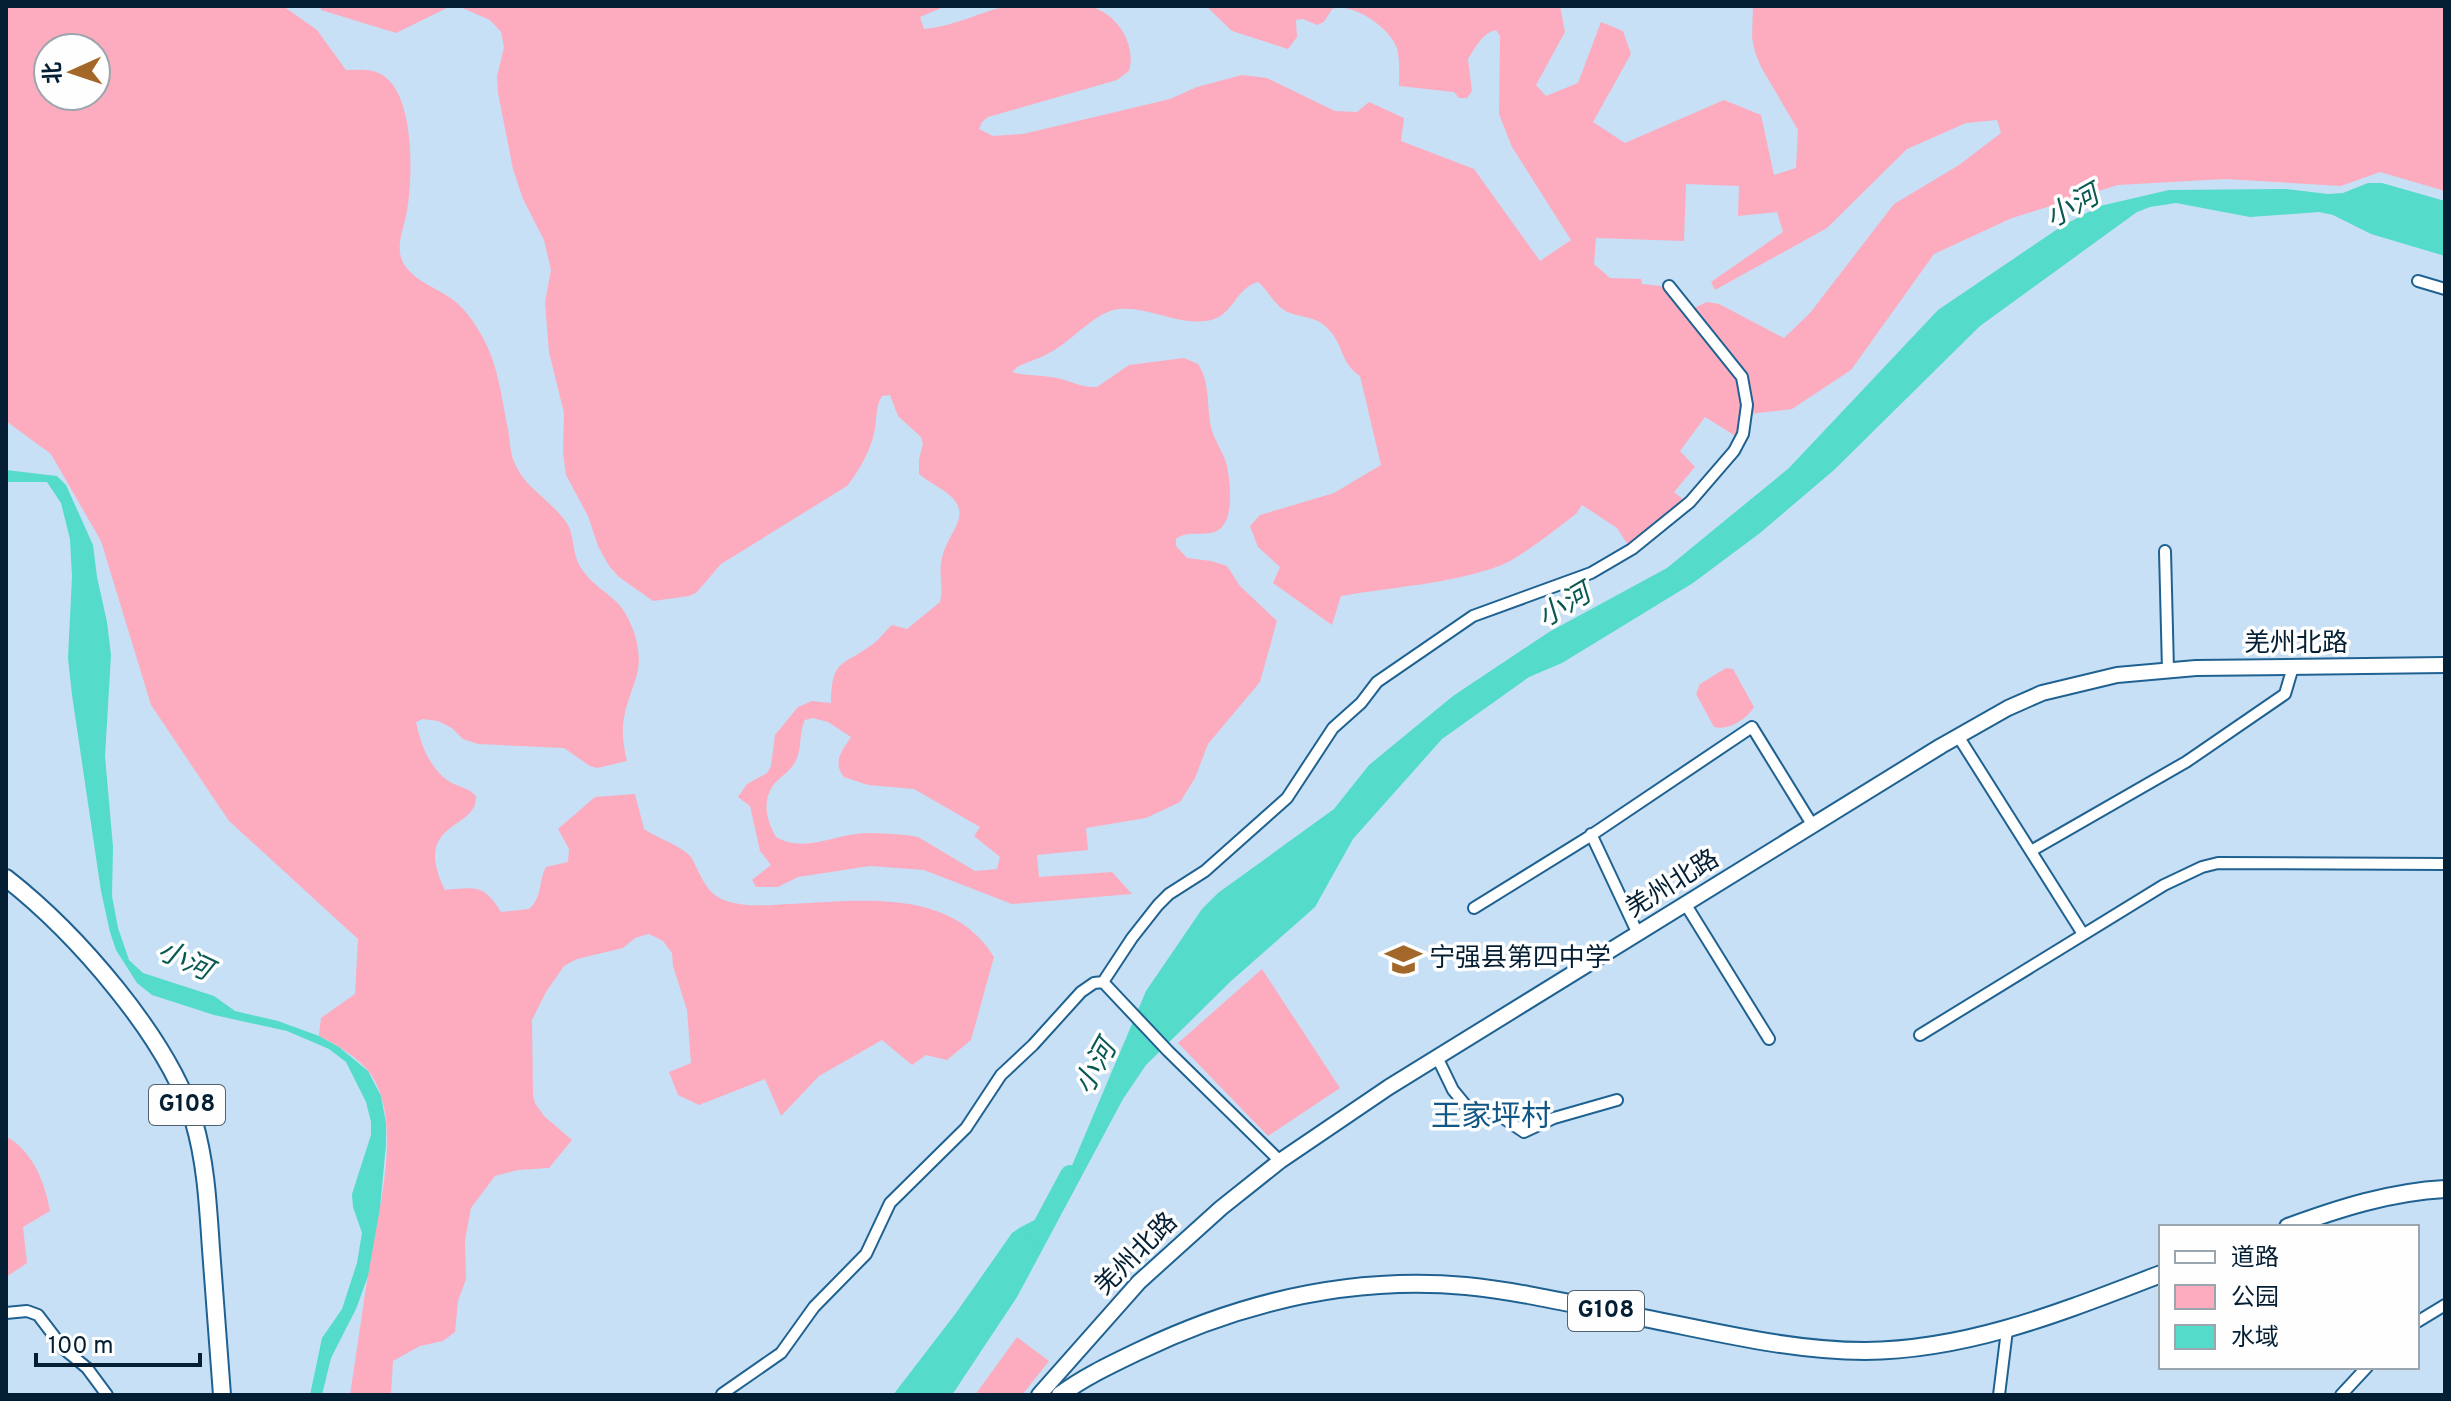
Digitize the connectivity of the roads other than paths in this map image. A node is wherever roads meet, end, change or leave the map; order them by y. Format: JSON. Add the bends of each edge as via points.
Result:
{"nodes":[{"id":1,"x":2418,"y":281,"type":"dead end"},
{"id":2,"x":1669,"y":286,"type":"dead end"},
{"id":3,"x":2445,"y":289,"type":"edge"},
{"id":4,"x":2165,"y":551,"type":"dead end"},
{"id":5,"x":2445,"y":665,"type":"edge"},
{"id":6,"x":2293,"y":667,"type":"junction"},
{"id":7,"x":2392,"y":667,"type":"junction"},
{"id":8,"x":2168,"y":670,"type":"junction"},
{"id":9,"x":2445,"y":673,"type":"edge"},
{"id":10,"x":1958,"y":736,"type":"junction"},
{"id":11,"x":1813,"y":826,"type":"junction"},
{"id":12,"x":1591,"y":834,"type":"junction"},
{"id":13,"x":2031,"y":851,"type":"junction"},
{"id":14,"x":2445,"y":864,"type":"edge"},
{"id":15,"x":6,"y":878,"type":"edge"},
{"id":16,"x":1686,"y":905,"type":"junction"},
{"id":17,"x":1474,"y":908,"type":"dead end"},
{"id":18,"x":1638,"y":934,"type":"junction"},
{"id":19,"x":2083,"y":934,"type":"junction"},
{"id":20,"x":1107,"y":986,"type":"junction"},
{"id":21,"x":1920,"y":1035,"type":"dead end"},
{"id":22,"x":1769,"y":1039,"type":"dead end"},
{"id":23,"x":1437,"y":1057,"type":"junction"},
{"id":24,"x":1617,"y":1100,"type":"dead end"},
{"id":25,"x":1280,"y":1161,"type":"junction"},
{"id":26,"x":2445,"y":1189,"type":"edge"},
{"id":27,"x":2294,"y":1225,"type":"edge"},
{"id":28,"x":2159,"y":1275,"type":"edge"},
{"id":29,"x":2445,"y":1305,"type":"edge"},
{"id":30,"x":6,"y":1313,"type":"edge"},
{"id":31,"x":2419,"y":1321,"type":"edge"},
{"id":32,"x":2007,"y":1330,"type":"junction"},
{"id":33,"x":2365,"y":1369,"type":"edge"},
{"id":34,"x":722,"y":1394,"type":"edge"},
{"id":35,"x":107,"y":1395,"type":"edge"},
{"id":36,"x":222,"y":1395,"type":"edge"},
{"id":37,"x":1039,"y":1395,"type":"edge"},
{"id":38,"x":1060,"y":1395,"type":"edge"},
{"id":39,"x":1999,"y":1395,"type":"edge"},
{"id":40,"x":2341,"y":1395,"type":"edge"}],
"edges":[{"from":1,"to":3,"type":"street"},
{"from":2,"to":20,"type":"street","via":[[1742,377],[1747,405],[1743,434],[1734,451],[1690,502],[1632,549],[1591,573],[1473,616],[1377,682],[1333,728],[1287,798],[1158,905],[1132,938]]},
{"from":4,"to":8,"type":"street"},
{"from":5,"to":7,"type":"main road","name":"羌州北路"},
{"from":6,"to":7,"type":"main road","name":"羌州北路"},
{"from":6,"to":8,"type":"main road","name":"羌州北路"},
{"from":6,"to":13,"type":"street","via":[[2285,694],[2186,762]]},
{"from":7,"to":9,"type":"main road","name":"羌州北路"},
{"from":8,"to":10,"type":"main road","name":"羌州北路","via":[[2055,689]]},
{"from":10,"to":11,"type":"main road","name":"羌州北路"},
{"from":10,"to":13,"type":"street"},
{"from":11,"to":12,"type":"street","via":[[1752,727]]},
{"from":11,"to":16,"type":"main road","name":"羌州北路"},
{"from":12,"to":17,"type":"street"},
{"from":12,"to":18,"type":"street"},
{"from":13,"to":19,"type":"street"},
{"from":14,"to":19,"type":"street","via":[[2218,863],[2164,885]]},
{"from":15,"to":36,"type":"highway","number":"G108","via":[[58,924],[126,1004],[160,1052],[189,1108],[207,1195]]},
{"from":16,"to":18,"type":"main road","name":"羌州北路"},
{"from":16,"to":22,"type":"street"},
{"from":18,"to":23,"type":"main road","name":"羌州北路"},
{"from":19,"to":21,"type":"street"},
{"from":20,"to":25,"type":"street"},
{"from":20,"to":34,"type":"street","via":[[1094,983],[1081,992],[1001,1075],[966,1128],[890,1203],[866,1254],[814,1307],[781,1353]]},
{"from":23,"to":24,"type":"street","via":[[1467,1107],[1496,1113],[1524,1132]]},
{"from":23,"to":25,"type":"main road","name":"羌州北路"},
{"from":25,"to":37,"type":"main road","name":"羌州北路","via":[[1139,1282]]},
{"from":26,"to":27,"type":"highway","via":[[2357,1203]]},
{"from":28,"to":32,"type":"highway","number":"G108"},
{"from":29,"to":31,"type":"street"},
{"from":30,"to":35,"type":"street","via":[[38,1315]]},
{"from":32,"to":38,"type":"highway","number":"G108","via":[[1937,1345],[1844,1350],[1761,1340],[1467,1286],[1364,1286],[1302,1295],[1202,1323],[1110,1365]]},
{"from":32,"to":39,"type":"street"},
{"from":33,"to":40,"type":"street"}]}
